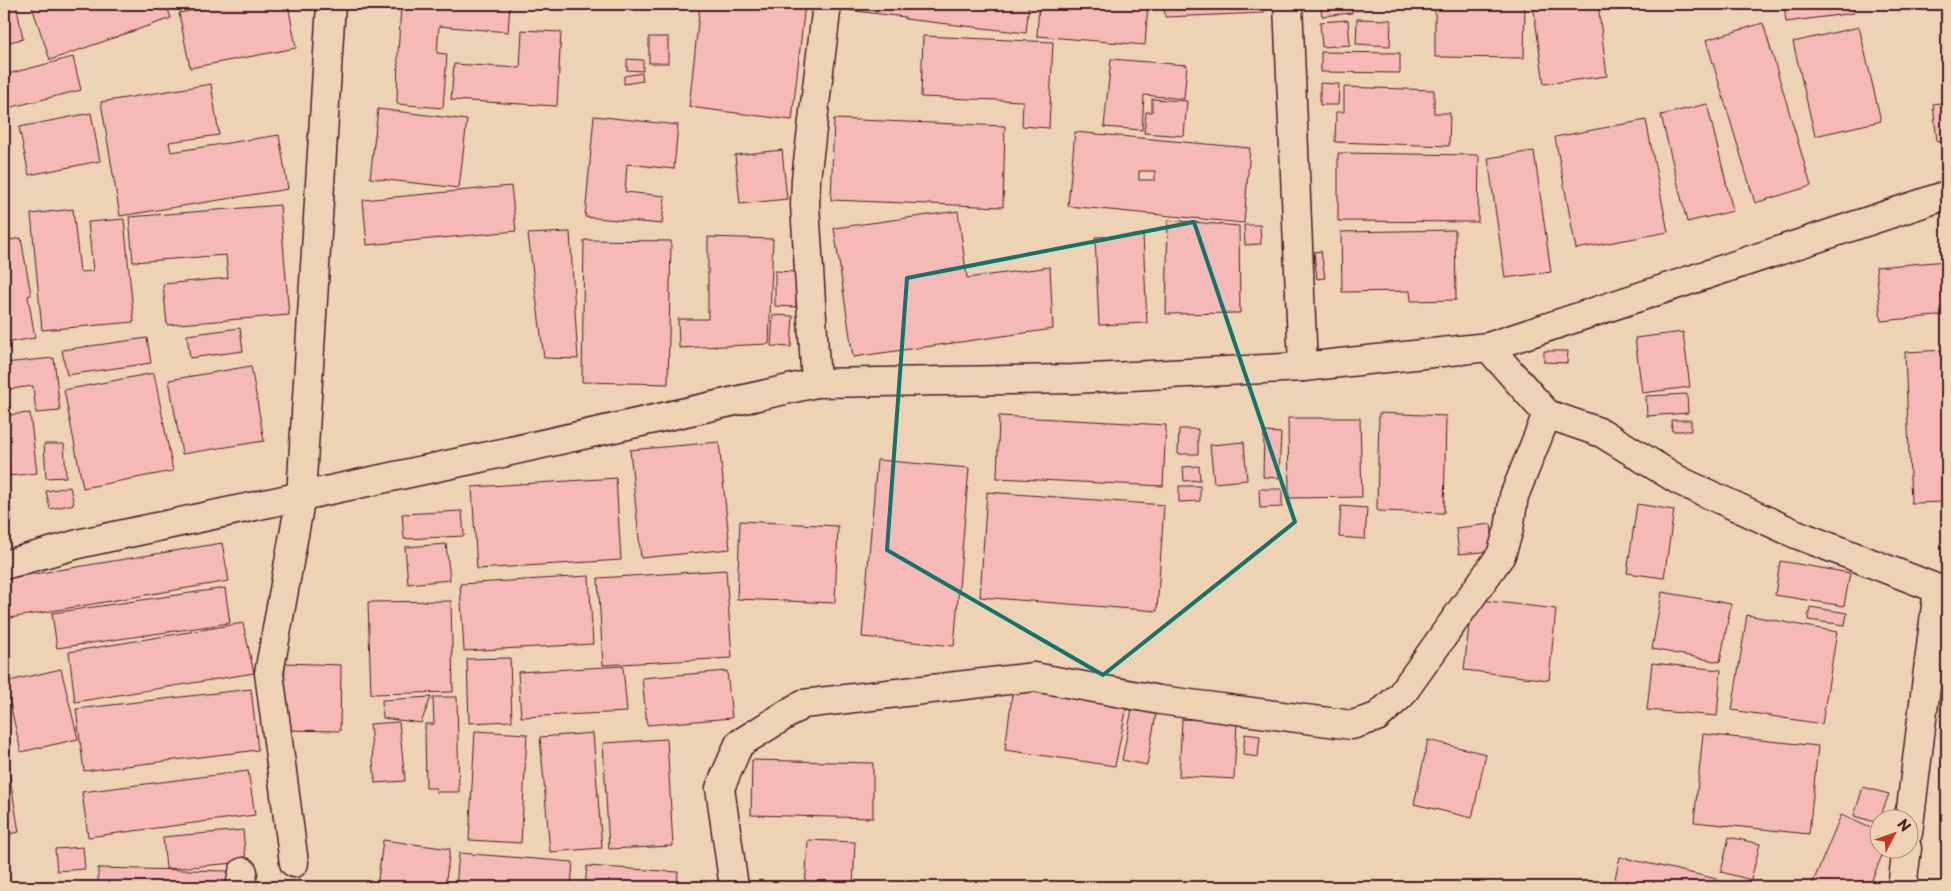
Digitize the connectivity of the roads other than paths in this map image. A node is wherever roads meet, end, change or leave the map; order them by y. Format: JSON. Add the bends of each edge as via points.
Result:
{"nodes":[{"id":1,"x":331,"y":4,"type":"edge"},
{"id":2,"x":827,"y":4,"type":"edge"},
{"id":3,"x":1288,"y":4,"type":"edge"},
{"id":4,"x":1947,"y":195,"type":"edge"},
{"id":5,"x":1488,"y":346,"type":"junction"},
{"id":6,"x":1303,"y":367,"type":"junction"},
{"id":7,"x":816,"y":383,"type":"junction"},
{"id":8,"x":1547,"y":414,"type":"junction"},
{"id":9,"x":301,"y":496,"type":"junction"},
{"id":10,"x":4,"y":565,"type":"edge"},
{"id":11,"x":1943,"y":589,"type":"edge"},
{"id":12,"x":1912,"y":808,"type":"edge"},
{"id":13,"x":1906,"y":858,"type":"edge"},
{"id":14,"x":294,"y":863,"type":"dead end"},
{"id":15,"x":734,"y":887,"type":"edge"},
{"id":16,"x":1902,"y":887,"type":"edge"}],
"edges":[{"from":1,"to":9,"type":"street"},
{"from":2,"to":7,"type":"street","via":[[805,205]]},
{"from":3,"to":6,"type":"street"},
{"from":4,"to":5,"type":"street"},
{"from":5,"to":6,"type":"street"},
{"from":5,"to":8,"type":"street"},
{"from":6,"to":7,"type":"street","via":[[1074,379]]},
{"from":7,"to":9,"type":"street"},
{"from":8,"to":11,"type":"street","via":[[1602,433],[1680,481],[1796,534]]},
{"from":8,"to":15,"type":"street","via":[[1514,496],[1501,555],[1401,695],[1377,717],[1352,725],[1160,700],[1034,677],[804,704],[738,744],[720,788]]},
{"from":9,"to":10,"type":"street","via":[[82,543]]},
{"from":9,"to":14,"type":"street","via":[[268,673]]},
{"from":11,"to":12,"type":"street"},
{"from":13,"to":16,"type":"street"}]}
